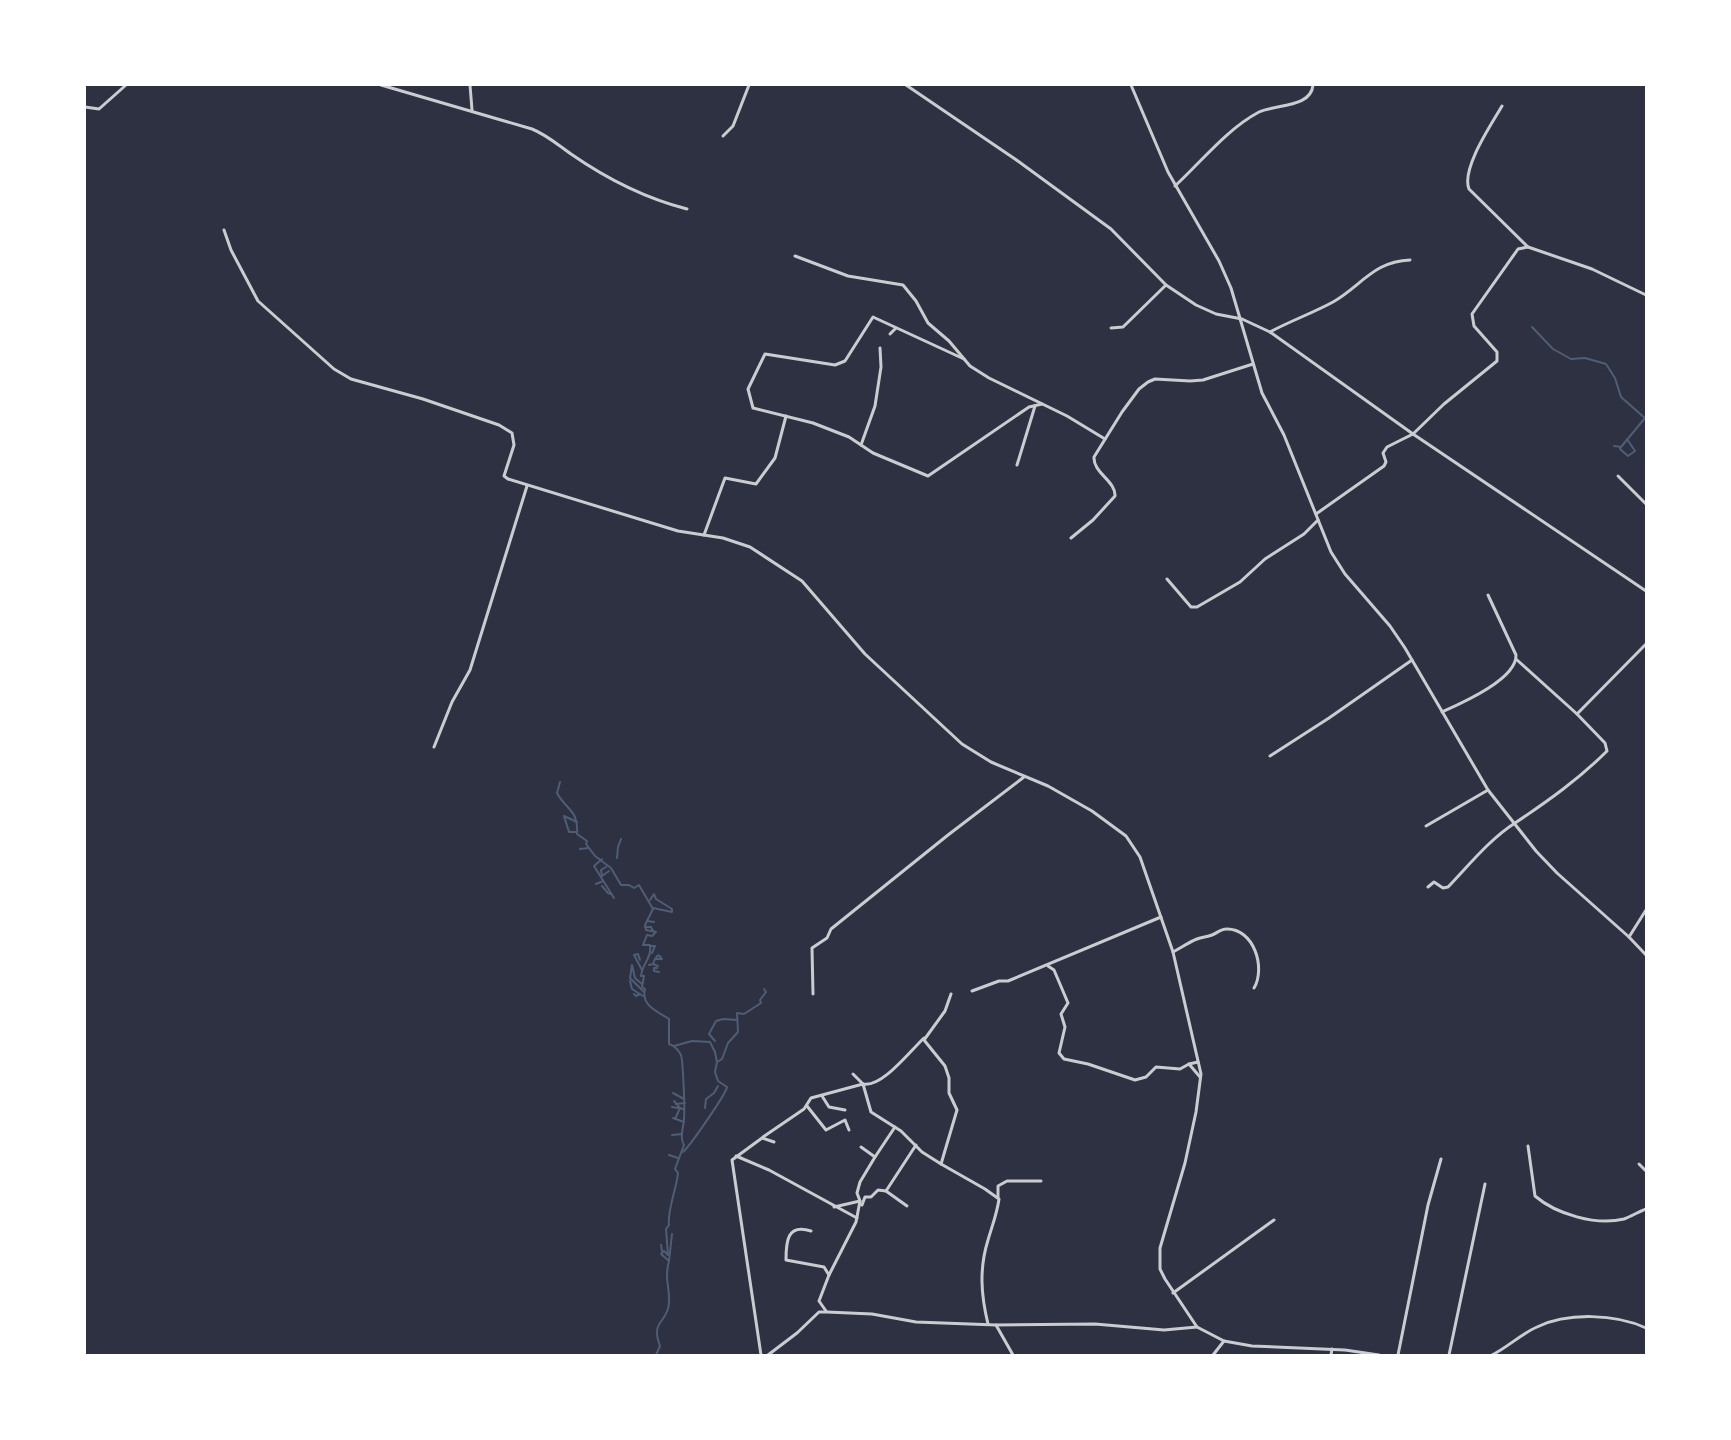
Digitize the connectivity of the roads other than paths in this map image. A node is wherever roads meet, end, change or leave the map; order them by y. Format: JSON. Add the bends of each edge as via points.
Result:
{"nodes":[{"id":1,"x":125,"y":85,"type":"edge"},
{"id":2,"x":381,"y":85,"type":"edge"},
{"id":3,"x":470,"y":85,"type":"edge"},
{"id":4,"x":749,"y":85,"type":"edge"},
{"id":5,"x":906,"y":85,"type":"edge"},
{"id":6,"x":1131,"y":85,"type":"edge"},
{"id":7,"x":1313,"y":85,"type":"edge"},
{"id":8,"x":1502,"y":106,"type":"dead end"},
{"id":9,"x":85,"y":107,"type":"edge"},
{"id":10,"x":472,"y":110,"type":"junction"},
{"id":11,"x":723,"y":136,"type":"dead end"},
{"id":12,"x":1175,"y":186,"type":"junction"},
{"id":13,"x":687,"y":209,"type":"dead end"},
{"id":14,"x":224,"y":230,"type":"dead end"},
{"id":15,"x":1528,"y":247,"type":"junction"},
{"id":16,"x":795,"y":256,"type":"dead end"},
{"id":17,"x":1410,"y":260,"type":"dead end"},
{"id":18,"x":1166,"y":285,"type":"junction"},
{"id":19,"x":1646,"y":295,"type":"edge"},
{"id":20,"x":1242,"y":319,"type":"junction"},
{"id":21,"x":896,"y":328,"type":"junction"},
{"id":22,"x":1111,"y":328,"type":"dead end"},
{"id":23,"x":1270,"y":332,"type":"junction"},
{"id":24,"x":890,"y":334,"type":"dead end"},
{"id":25,"x":880,"y":348,"type":"dead end"},
{"id":26,"x":964,"y":359,"type":"junction"},
{"id":27,"x":1253,"y":364,"type":"junction"},
{"id":28,"x":1042,"y":404,"type":"junction"},
{"id":29,"x":1036,"y":406,"type":"junction"},
{"id":30,"x":786,"y":416,"type":"junction"},
{"id":31,"x":1413,"y":434,"type":"junction"},
{"id":32,"x":1105,"y":439,"type":"junction"},
{"id":33,"x":861,"y":445,"type":"junction"},
{"id":34,"x":1018,"y":465,"type":"dead end"},
{"id":35,"x":1618,"y":476,"type":"dead end"},
{"id":36,"x":526,"y":486,"type":"junction"},
{"id":37,"x":1646,"y":504,"type":"edge"},
{"id":38,"x":1316,"y":514,"type":"junction"},
{"id":39,"x":1318,"y":520,"type":"junction"},
{"id":40,"x":704,"y":535,"type":"junction"},
{"id":41,"x":1071,"y":538,"type":"dead end"},
{"id":42,"x":1167,"y":579,"type":"dead end"},
{"id":43,"x":1646,"y":591,"type":"edge"},
{"id":44,"x":1488,"y":594,"type":"dead end"},
{"id":45,"x":1646,"y":644,"type":"edge"},
{"id":46,"x":1412,"y":660,"type":"junction"},
{"id":47,"x":1516,"y":660,"type":"junction"},
{"id":48,"x":1442,"y":712,"type":"junction"},
{"id":49,"x":1577,"y":714,"type":"junction"},
{"id":50,"x":434,"y":747,"type":"dead end"},
{"id":51,"x":1270,"y":756,"type":"dead end"},
{"id":52,"x":1025,"y":776,"type":"junction"},
{"id":53,"x":1488,"y":790,"type":"junction"},
{"id":54,"x":1515,"y":823,"type":"junction"},
{"id":55,"x":1426,"y":826,"type":"dead end"},
{"id":56,"x":1428,"y":886,"type":"dead end"},
{"id":57,"x":1646,"y":910,"type":"edge"},
{"id":58,"x":1161,"y":917,"type":"junction"},
{"id":59,"x":1629,"y":937,"type":"junction"},
{"id":60,"x":1173,"y":952,"type":"junction"},
{"id":61,"x":1646,"y":955,"type":"edge"},
{"id":62,"x":1048,"y":966,"type":"junction"},
{"id":63,"x":1254,"y":988,"type":"dead end"},
{"id":64,"x":972,"y":991,"type":"dead end"},
{"id":65,"x":813,"y":994,"type":"dead end"},
{"id":66,"x":951,"y":994,"type":"dead end"},
{"id":67,"x":924,"y":1037,"type":"junction"},
{"id":68,"x":1198,"y":1062,"type":"junction"},
{"id":69,"x":1189,"y":1064,"type":"junction"},
{"id":70,"x":853,"y":1074,"type":"dead end"},
{"id":71,"x":1200,"y":1077,"type":"junction"},
{"id":72,"x":863,"y":1084,"type":"junction"},
{"id":73,"x":822,"y":1096,"type":"junction"},
{"id":74,"x":807,"y":1106,"type":"junction"},
{"id":75,"x":845,"y":1110,"type":"dead end"},
{"id":76,"x":895,"y":1127,"type":"junction"},
{"id":77,"x":849,"y":1130,"type":"dead end"},
{"id":78,"x":762,"y":1138,"type":"junction"},
{"id":79,"x":774,"y":1142,"type":"dead end"},
{"id":80,"x":916,"y":1145,"type":"junction"},
{"id":81,"x":1528,"y":1146,"type":"dead end"},
{"id":82,"x":861,"y":1147,"type":"dead end"},
{"id":83,"x":736,"y":1156,"type":"junction"},
{"id":84,"x":876,"y":1157,"type":"junction"},
{"id":85,"x":1441,"y":1159,"type":"dead end"},
{"id":86,"x":941,"y":1164,"type":"junction"},
{"id":87,"x":1639,"y":1164,"type":"dead end"},
{"id":88,"x":1646,"y":1171,"type":"edge"},
{"id":89,"x":1041,"y":1181,"type":"dead end"},
{"id":90,"x":1485,"y":1184,"type":"dead end"},
{"id":91,"x":886,"y":1191,"type":"junction"},
{"id":92,"x":998,"y":1198,"type":"junction"},
{"id":93,"x":860,"y":1203,"type":"junction"},
{"id":94,"x":907,"y":1206,"type":"dead end"},
{"id":95,"x":834,"y":1207,"type":"junction"},
{"id":96,"x":1646,"y":1209,"type":"edge"},
{"id":97,"x":857,"y":1218,"type":"junction"},
{"id":98,"x":1274,"y":1220,"type":"dead end"},
{"id":99,"x":811,"y":1231,"type":"dead end"},
{"id":100,"x":829,"y":1276,"type":"junction"},
{"id":101,"x":1173,"y":1293,"type":"junction"},
{"id":102,"x":827,"y":1312,"type":"junction"},
{"id":103,"x":988,"y":1324,"type":"junction"},
{"id":104,"x":996,"y":1325,"type":"junction"},
{"id":105,"x":1197,"y":1327,"type":"junction"},
{"id":106,"x":1646,"y":1328,"type":"edge"},
{"id":107,"x":1224,"y":1341,"type":"junction"},
{"id":108,"x":1332,"y":1349,"type":"junction"},
{"id":109,"x":761,"y":1355,"type":"edge"},
{"id":110,"x":768,"y":1355,"type":"edge"},
{"id":111,"x":1013,"y":1355,"type":"edge"},
{"id":112,"x":1213,"y":1355,"type":"edge"},
{"id":113,"x":1331,"y":1355,"type":"edge"},
{"id":114,"x":1379,"y":1355,"type":"edge"},
{"id":115,"x":1398,"y":1355,"type":"edge"},
{"id":116,"x":1449,"y":1355,"type":"edge"},
{"id":117,"x":1492,"y":1355,"type":"edge"}],
"edges":[{"from":1,"to":9,"type":"street","via":[[99,109]]},
{"from":2,"to":10,"type":"street"},
{"from":3,"to":10,"type":"street"},
{"from":4,"to":11,"type":"street","via":[[733,126]]},
{"from":5,"to":18,"type":"street","via":[[1111,229]]},
{"from":6,"to":12,"type":"street"},
{"from":7,"to":12,"type":"street","via":[[1310,96],[1303,101],[1269,107],[1252,116],[1226,136]]},
{"from":8,"to":15,"type":"street","via":[[1470,166],[1466,181],[1469,189]]},
{"from":10,"to":13,"type":"street","via":[[538,131],[613,181],[655,200]]},
{"from":12,"to":20,"type":"street","via":[[1219,261]]},
{"from":14,"to":36,"type":"street","via":[[258,301],[334,370],[351,380],[423,399],[500,425],[512,433],[514,445],[504,476]]},
{"from":15,"to":19,"type":"street","via":[[1592,269]]},
{"from":15,"to":31,"type":"street","via":[[1518,249],[1472,314],[1474,326],[1496,352],[1497,361]]},
{"from":16,"to":26,"type":"street","via":[[848,276],[903,285],[928,323],[950,341]]},
{"from":17,"to":23,"type":"street","via":[[1398,260],[1376,268],[1333,302]]},
{"from":18,"to":20,"type":"street","via":[[1202,308]]},
{"from":18,"to":22,"type":"street","via":[[1122,327]]},
{"from":20,"to":23,"type":"street"},
{"from":20,"to":27,"type":"street"},
{"from":21,"to":24,"type":"street"},
{"from":21,"to":26,"type":"street"},
{"from":21,"to":30,"type":"street","via":[[873,317],[845,361],[835,365],[765,354],[748,389],[753,408]]},
{"from":23,"to":31,"type":"street"},
{"from":25,"to":33,"type":"street","via":[[881,367],[875,406]]},
{"from":26,"to":28,"type":"street","via":[[989,378]]},
{"from":27,"to":32,"type":"street","via":[[1203,380],[1155,378],[1139,389]]},
{"from":27,"to":38,"type":"street","via":[[1262,393],[1284,435]]},
{"from":28,"to":29,"type":"street"},
{"from":28,"to":32,"type":"street"},
{"from":29,"to":33,"type":"street","via":[[1029,407],[928,476],[874,454]]},
{"from":29,"to":34,"type":"street"},
{"from":30,"to":33,"type":"street","via":[[813,423]]},
{"from":30,"to":40,"type":"street","via":[[771,467],[756,484],[725,478]]},
{"from":31,"to":38,"type":"street","via":[[1387,447],[1383,453],[1384,466]]},
{"from":31,"to":43,"type":"street"},
{"from":32,"to":41,"type":"street","via":[[1094,462],[1114,489],[1115,496]]},
{"from":35,"to":37,"type":"street"},
{"from":36,"to":40,"type":"street","via":[[678,532]]},
{"from":36,"to":50,"type":"street","via":[[470,670],[452,702]]},
{"from":38,"to":39,"type":"street"},
{"from":39,"to":42,"type":"street","via":[[1240,582],[1197,607],[1190,607]]},
{"from":39,"to":46,"type":"street","via":[[1338,564],[1390,626]]},
{"from":40,"to":52,"type":"street","via":[[736,541],[793,573],[865,654],[943,726],[977,754]]},
{"from":44,"to":47,"type":"street","via":[[1514,648]]},
{"from":45,"to":49,"type":"street"},
{"from":46,"to":48,"type":"street"},
{"from":46,"to":51,"type":"street","via":[[1322,724]]},
{"from":47,"to":48,"type":"street","via":[[1503,678]]},
{"from":47,"to":49,"type":"street"},
{"from":48,"to":53,"type":"street"},
{"from":49,"to":54,"type":"street","via":[[1605,743],[1607,751],[1549,801]]},
{"from":52,"to":58,"type":"street","via":[[1092,812],[1130,840],[1143,864]]},
{"from":52,"to":65,"type":"street","via":[[812,948]]},
{"from":53,"to":54,"type":"street"},
{"from":53,"to":55,"type":"street"},
{"from":54,"to":56,"type":"street","via":[[1448,887],[1443,888],[1434,882]]},
{"from":54,"to":59,"type":"street","via":[[1557,873]]},
{"from":57,"to":59,"type":"street"},
{"from":58,"to":60,"type":"street"},
{"from":58,"to":62,"type":"street"},
{"from":59,"to":61,"type":"street"},
{"from":60,"to":63,"type":"street","via":[[1223,930],[1236,931],[1253,944],[1256,952],[1258,980]]},
{"from":60,"to":68,"type":"street"},
{"from":62,"to":64,"type":"street"},
{"from":62,"to":69,"type":"street","via":[[1054,970],[1068,1003],[1061,1014],[1065,1027],[1059,1054],[1064,1059],[1135,1080],[1146,1077],[1156,1067],[1180,1069]]},
{"from":66,"to":67,"type":"street","via":[[945,1011]]},
{"from":67,"to":72,"type":"street","via":[[883,1078],[870,1085]]},
{"from":67,"to":86,"type":"street","via":[[925,1044],[944,1066],[949,1078],[949,1092],[957,1110]]},
{"from":68,"to":69,"type":"street"},
{"from":68,"to":71,"type":"street"},
{"from":69,"to":71,"type":"street"},
{"from":70,"to":72,"type":"street"},
{"from":71,"to":101,"type":"street","via":[[1185,1163],[1160,1248],[1160,1268]]},
{"from":72,"to":73,"type":"street"},
{"from":72,"to":76,"type":"street","via":[[871,1112]]},
{"from":73,"to":74,"type":"street","via":[[811,1098]]},
{"from":73,"to":75,"type":"street","via":[[830,1107]]},
{"from":74,"to":77,"type":"street","via":[[826,1130],[845,1120]]},
{"from":74,"to":78,"type":"street"},
{"from":76,"to":80,"type":"street"},
{"from":76,"to":84,"type":"street"},
{"from":78,"to":79,"type":"street"},
{"from":78,"to":83,"type":"street"},
{"from":80,"to":86,"type":"street"},
{"from":80,"to":91,"type":"street"},
{"from":81,"to":96,"type":"street","via":[[1535,1196],[1555,1209],[1578,1218],[1610,1220]]},
{"from":82,"to":84,"type":"street"},
{"from":83,"to":95,"type":"street","via":[[769,1170]]},
{"from":83,"to":109,"type":"street","via":[[732,1160]]},
{"from":84,"to":93,"type":"street","via":[[860,1182],[857,1193]]},
{"from":85,"to":115,"type":"street","via":[[1428,1205]]},
{"from":86,"to":92,"type":"street"},
{"from":87,"to":88,"type":"street"},
{"from":89,"to":92,"type":"street","via":[[1007,1180],[998,1186]]},
{"from":90,"to":116,"type":"street"},
{"from":91,"to":93,"type":"street","via":[[878,1190],[871,1197],[865,1197],[862,1205]]},
{"from":91,"to":94,"type":"street"},
{"from":92,"to":103,"type":"street","via":[[981,1273]]},
{"from":93,"to":95,"type":"street"},
{"from":93,"to":97,"type":"street"},
{"from":95,"to":97,"type":"street"},
{"from":97,"to":100,"type":"street"},
{"from":98,"to":101,"type":"street"},
{"from":99,"to":100,"type":"street","via":[[802,1228],[793,1231],[787,1239],[786,1260],[824,1267]]},
{"from":100,"to":102,"type":"street","via":[[819,1301]]},
{"from":101,"to":105,"type":"street"},
{"from":102,"to":103,"type":"street","via":[[872,1314],[916,1322]]},
{"from":102,"to":110,"type":"street","via":[[818,1312],[797,1334]]},
{"from":103,"to":104,"type":"street"},
{"from":104,"to":105,"type":"street","via":[[1095,1324],[1164,1330]]},
{"from":104,"to":111,"type":"street"},
{"from":105,"to":107,"type":"street"},
{"from":106,"to":117,"type":"street","via":[[1604,1318],[1557,1320],[1537,1327]]},
{"from":107,"to":108,"type":"street","via":[[1252,1346]]},
{"from":107,"to":112,"type":"street"},
{"from":108,"to":113,"type":"street"},
{"from":108,"to":114,"type":"street"}]}
